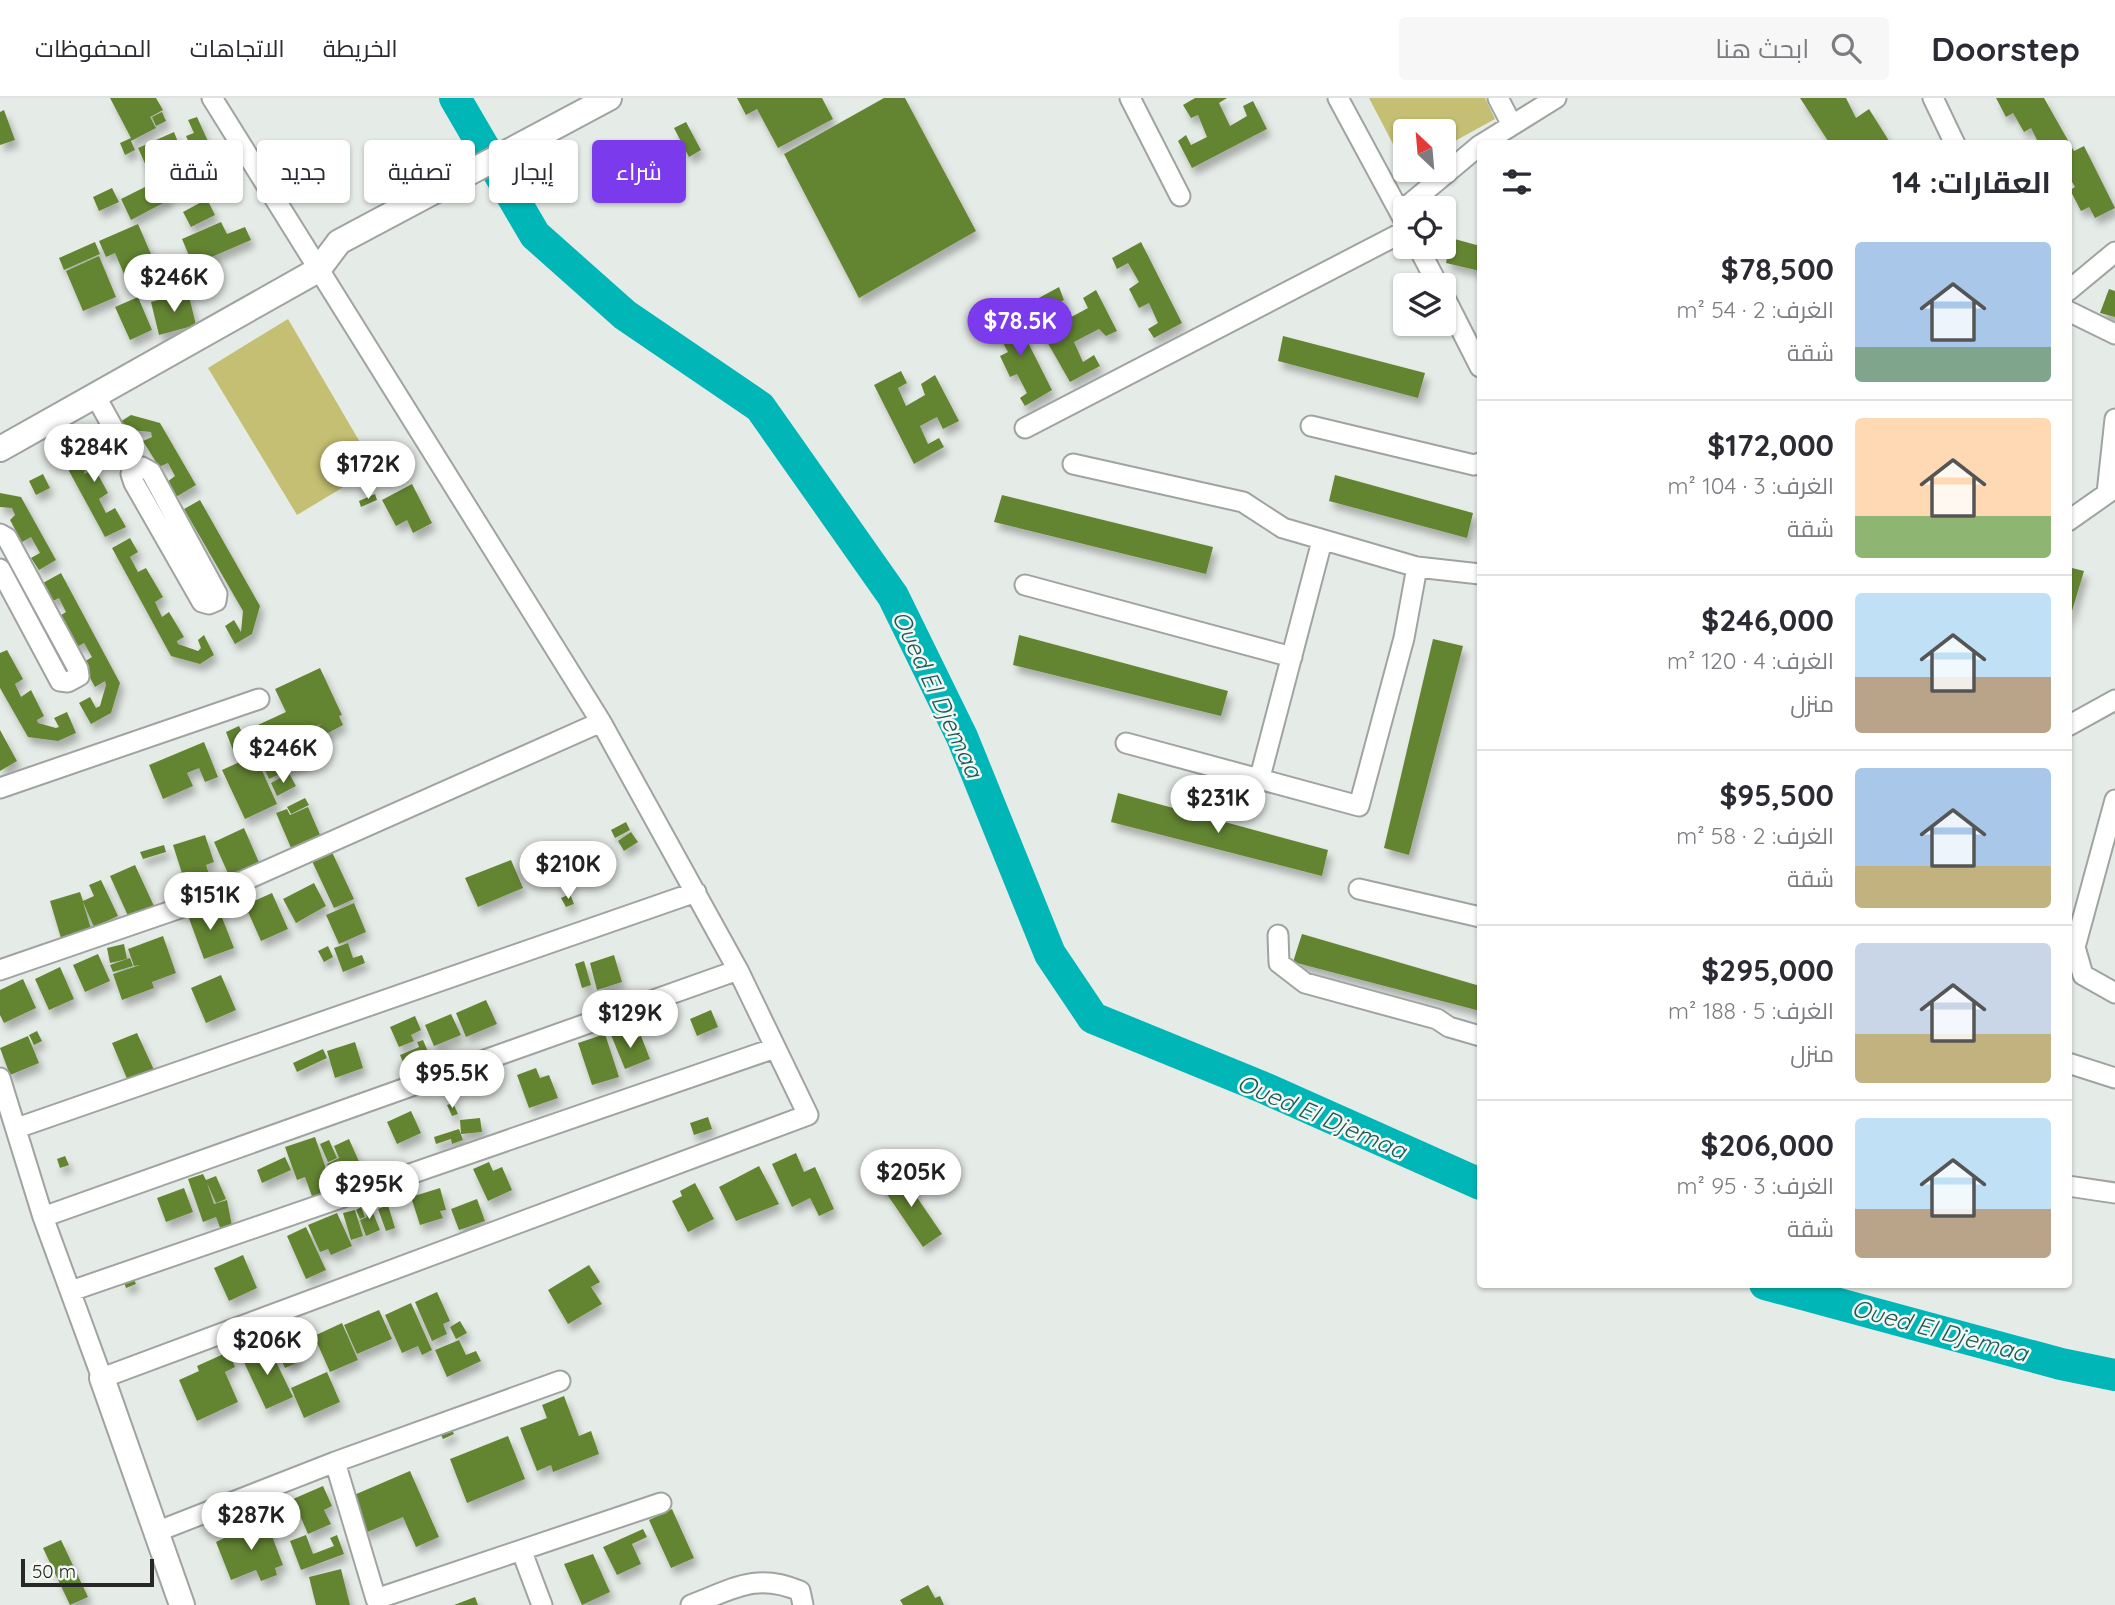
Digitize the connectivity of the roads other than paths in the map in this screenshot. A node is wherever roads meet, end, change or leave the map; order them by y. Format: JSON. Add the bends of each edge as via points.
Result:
{"nodes":[{"id":1,"x":212,"y":98,"type":"edge"},
{"id":2,"x":1130,"y":98,"type":"edge"},
{"id":3,"x":1338,"y":98,"type":"edge"},
{"id":4,"x":1498,"y":98,"type":"edge"},
{"id":5,"x":1556,"y":98,"type":"edge"},
{"id":6,"x":1933,"y":98,"type":"edge"},
{"id":7,"x":598,"y":103,"type":"edge"},
{"id":8,"x":1511,"y":123,"type":"junction"},
{"id":9,"x":1487,"y":140,"type":"edge"},
{"id":10,"x":1953,"y":140,"type":"edge"},
{"id":11,"x":1477,"y":148,"type":"edge"},
{"id":12,"x":1180,"y":196,"type":"dead end"},
{"id":13,"x":1429,"y":196,"type":"edge"},
{"id":14,"x":1393,"y":200,"type":"edge"},
{"id":15,"x":1393,"y":227,"type":"edge"},
{"id":16,"x":2115,"y":252,"type":"edge"},
{"id":17,"x":318,"y":270,"type":"junction"},
{"id":18,"x":2072,"y":288,"type":"edge"},
{"id":19,"x":2072,"y":312,"type":"edge"},
{"id":20,"x":1456,"y":320,"type":"edge"},
{"id":21,"x":2115,"y":334,"type":"edge"},
{"id":22,"x":1477,"y":361,"type":"edge"},
{"id":23,"x":95,"y":395,"type":"junction"},
{"id":24,"x":2115,"y":419,"type":"edge"},
{"id":25,"x":1311,"y":426,"type":"dead end"},
{"id":26,"x":1025,"y":429,"type":"dead end"},
{"id":27,"x":0,"y":449,"type":"edge"},
{"id":28,"x":1073,"y":464,"type":"dead end"},
{"id":29,"x":1477,"y":464,"type":"edge"},
{"id":30,"x":137,"y":471,"type":"junction"},
{"id":31,"x":2111,"y":490,"type":"edge"},
{"id":32,"x":2072,"y":518,"type":"edge"},
{"id":33,"x":0,"y":534,"type":"edge"},
{"id":34,"x":1322,"y":541,"type":"junction"},
{"id":35,"x":1417,"y":567,"type":"junction"},
{"id":36,"x":0,"y":569,"type":"edge"},
{"id":37,"x":1477,"y":575,"type":"edge"},
{"id":38,"x":1025,"y":585,"type":"dead end"},
{"id":39,"x":1292,"y":657,"type":"junction"},
{"id":40,"x":259,"y":699,"type":"dead end"},
{"id":41,"x":2115,"y":700,"type":"edge"},
{"id":42,"x":601,"y":722,"type":"junction"},
{"id":43,"x":2072,"y":724,"type":"edge"},
{"id":44,"x":1126,"y":743,"type":"dead end"},
{"id":45,"x":1260,"y":777,"type":"junction"},
{"id":46,"x":0,"y":788,"type":"edge"},
{"id":47,"x":2115,"y":800,"type":"edge"},
{"id":48,"x":1359,"y":889,"type":"dead end"},
{"id":49,"x":696,"y":892,"type":"junction"},
{"id":50,"x":1477,"y":917,"type":"edge"},
{"id":51,"x":1279,"y":935,"type":"dead end"},
{"id":52,"x":0,"y":970,"type":"edge"},
{"id":53,"x":737,"y":970,"type":"junction"},
{"id":54,"x":2115,"y":993,"type":"edge"},
{"id":55,"x":1477,"y":1035,"type":"edge"},
{"id":56,"x":775,"y":1048,"type":"junction"},
{"id":57,"x":2072,"y":1064,"type":"edge"},
{"id":58,"x":0,"y":1078,"type":"edge"},
{"id":59,"x":2115,"y":1078,"type":"edge"},
{"id":60,"x":17,"y":1128,"type":"junction"},
{"id":61,"x":2073,"y":1188,"type":"edge"},
{"id":62,"x":2115,"y":1193,"type":"edge"},
{"id":63,"x":43,"y":1217,"type":"junction"},
{"id":64,"x":71,"y":1292,"type":"junction"},
{"id":65,"x":102,"y":1378,"type":"junction"},
{"id":66,"x":560,"y":1381,"type":"dead end"},
{"id":67,"x":335,"y":1462,"type":"junction"},
{"id":68,"x":661,"y":1503,"type":"dead end"},
{"id":69,"x":156,"y":1532,"type":"junction"},
{"id":70,"x":522,"y":1552,"type":"junction"},
{"id":71,"x":374,"y":1602,"type":"edge"},
{"id":72,"x":182,"y":1605,"type":"edge"},
{"id":73,"x":542,"y":1605,"type":"edge"},
{"id":74,"x":691,"y":1605,"type":"edge"},
{"id":75,"x":803,"y":1605,"type":"edge"}],
"edges":[{"from":1,"to":17,"type":"street"},
{"from":2,"to":12,"type":"street"},
{"from":3,"to":14,"type":"street"},
{"from":4,"to":8,"type":"street"},
{"from":5,"to":8,"type":"street"},
{"from":6,"to":10,"type":"street"},
{"from":7,"to":17,"type":"street","via":[[339,242]]},
{"from":8,"to":9,"type":"street"},
{"from":11,"to":13,"type":"street"},
{"from":15,"to":26,"type":"street"},
{"from":16,"to":18,"type":"street"},
{"from":17,"to":23,"type":"street"},
{"from":17,"to":42,"type":"street"},
{"from":19,"to":21,"type":"street"},
{"from":20,"to":22,"type":"street"},
{"from":23,"to":27,"type":"street"},
{"from":23,"to":30,"type":"street"},
{"from":24,"to":31,"type":"street"},
{"from":25,"to":29,"type":"street"},
{"from":28,"to":34,"type":"street","via":[[1243,502],[1283,528]]},
{"from":30,"to":30,"type":"street","via":[[131,474],[134,483],[202,602],[216,601],[217,594],[151,472],[142,467]]},
{"from":31,"to":32,"type":"street"},
{"from":33,"to":36,"type":"street","via":[[8,538],[79,676],[60,681]]},
{"from":34,"to":35,"type":"street"},
{"from":34,"to":39,"type":"street"},
{"from":35,"to":37,"type":"street"},
{"from":35,"to":45,"type":"street","via":[[1404,638],[1359,806]]},
{"from":38,"to":39,"type":"street"},
{"from":39,"to":45,"type":"street"},
{"from":40,"to":46,"type":"street"},
{"from":41,"to":43,"type":"street"},
{"from":42,"to":49,"type":"street"},
{"from":42,"to":52,"type":"street","via":[[189,905]]},
{"from":44,"to":45,"type":"street"},
{"from":47,"to":54,"type":"street","via":[[2075,947],[2083,975]]},
{"from":48,"to":50,"type":"street"},
{"from":49,"to":53,"type":"street"},
{"from":49,"to":60,"type":"street"},
{"from":51,"to":55,"type":"street","via":[[1279,963],[1305,983],[1437,1019]]},
{"from":53,"to":56,"type":"street"},
{"from":53,"to":63,"type":"street"},
{"from":56,"to":64,"type":"street"},
{"from":56,"to":65,"type":"street","via":[[808,1115]]},
{"from":57,"to":59,"type":"street"},
{"from":58,"to":60,"type":"street"},
{"from":60,"to":63,"type":"street"},
{"from":61,"to":62,"type":"street"},
{"from":63,"to":64,"type":"street"},
{"from":64,"to":65,"type":"street"},
{"from":65,"to":69,"type":"street"},
{"from":66,"to":67,"type":"street"},
{"from":67,"to":69,"type":"street"},
{"from":67,"to":71,"type":"street"},
{"from":68,"to":70,"type":"street"},
{"from":69,"to":72,"type":"street"},
{"from":70,"to":71,"type":"street"},
{"from":70,"to":73,"type":"street"},
{"from":74,"to":75,"type":"street","via":[[749,1583],[777,1581],[800,1591]]}]}
